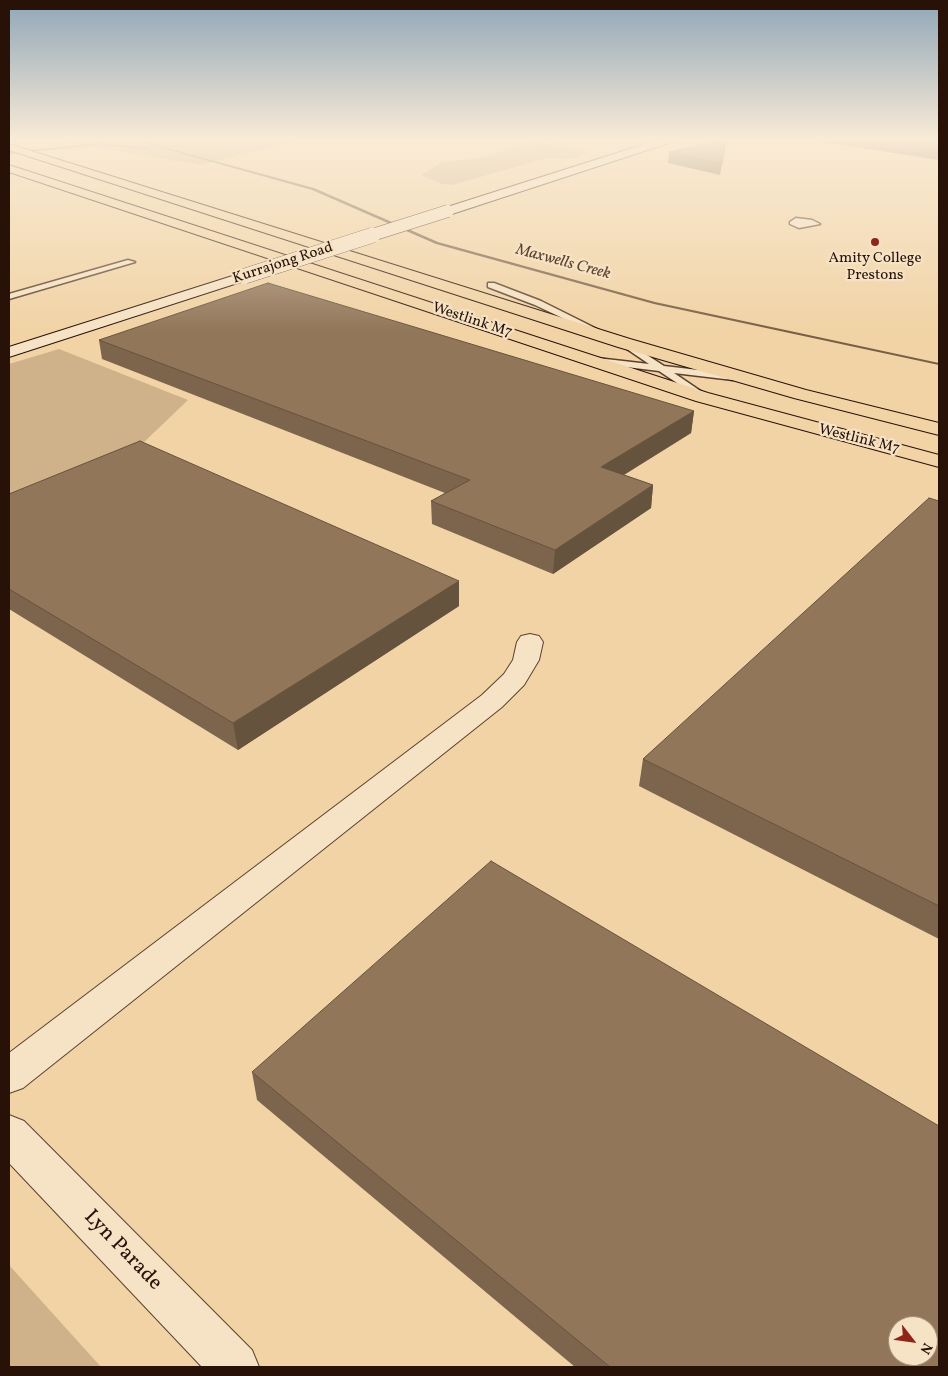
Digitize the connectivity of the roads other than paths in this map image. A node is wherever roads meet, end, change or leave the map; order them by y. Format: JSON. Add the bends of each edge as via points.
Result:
{"nodes":[{"id":1,"x":105,"y":203,"type":"edge"},
{"id":2,"x":116,"y":203,"type":"edge"},
{"id":3,"x":180,"y":203,"type":"edge"},
{"id":4,"x":466,"y":203,"type":"edge"},
{"id":5,"x":467,"y":203,"type":"edge"},
{"id":6,"x":445,"y":210,"type":"junction"},
{"id":7,"x":261,"y":251,"type":"junction"},
{"id":8,"x":131,"y":262,"type":"dead end"},
{"id":9,"x":241,"y":275,"type":"junction"},
{"id":10,"x":490,"y":285,"type":"dead end"},
{"id":11,"x":9,"y":296,"type":"edge"},
{"id":12,"x":620,"y":342,"type":"junction"},
{"id":13,"x":9,"y":347,"type":"edge"},
{"id":14,"x":9,"y":352,"type":"edge"},
{"id":15,"x":586,"y":359,"type":"junction"},
{"id":16,"x":660,"y":369,"type":"junction"},
{"id":17,"x":745,"y":378,"type":"junction"},
{"id":18,"x":702,"y":397,"type":"junction"},
{"id":19,"x":939,"y":429,"type":"edge"},
{"id":20,"x":939,"y":461,"type":"edge"},
{"id":21,"x":530,"y":642,"type":"dead end"},
{"id":22,"x":9,"y":1076,"type":"edge"},
{"id":23,"x":9,"y":1134,"type":"edge"},
{"id":24,"x":235,"y":1367,"type":"edge"}],
"edges":[{"from":1,"to":7,"type":"highway"},
{"from":2,"to":7,"type":"highway","name":"Westlink M7"},
{"from":3,"to":12,"type":"highway","name":"Westlink M7"},
{"from":4,"to":6,"type":"main road","name":"Kurrajong Road"},
{"from":5,"to":6,"type":"main road","name":"Kurrajong Road"},
{"from":6,"to":9,"type":"main road","name":"Kurrajong Road","bridge":true},
{"from":7,"to":15,"type":"highway","name":"Westlink M7"},
{"from":8,"to":11,"type":"lane"},
{"from":9,"to":13,"type":"main road","name":"Kurrajong Road"},
{"from":9,"to":14,"type":"main road","name":"Kurrajong Road"},
{"from":10,"to":12,"type":"lane","via":[[538,303]]},
{"from":12,"to":16,"type":"lane"},
{"from":12,"to":17,"type":"highway","name":"Westlink M7"},
{"from":15,"to":16,"type":"lane"},
{"from":15,"to":18,"type":"highway","name":"Westlink M7"},
{"from":16,"to":17,"type":"lane"},
{"from":16,"to":18,"type":"lane"},
{"from":17,"to":19,"type":"highway","name":"Westlink M7"},
{"from":18,"to":20,"type":"highway","name":"Westlink M7"},
{"from":21,"to":22,"type":"main road","via":[[526,660],[514,680],[492,701]]},
{"from":23,"to":24,"type":"main road","name":"Lyn Parade"}]}
